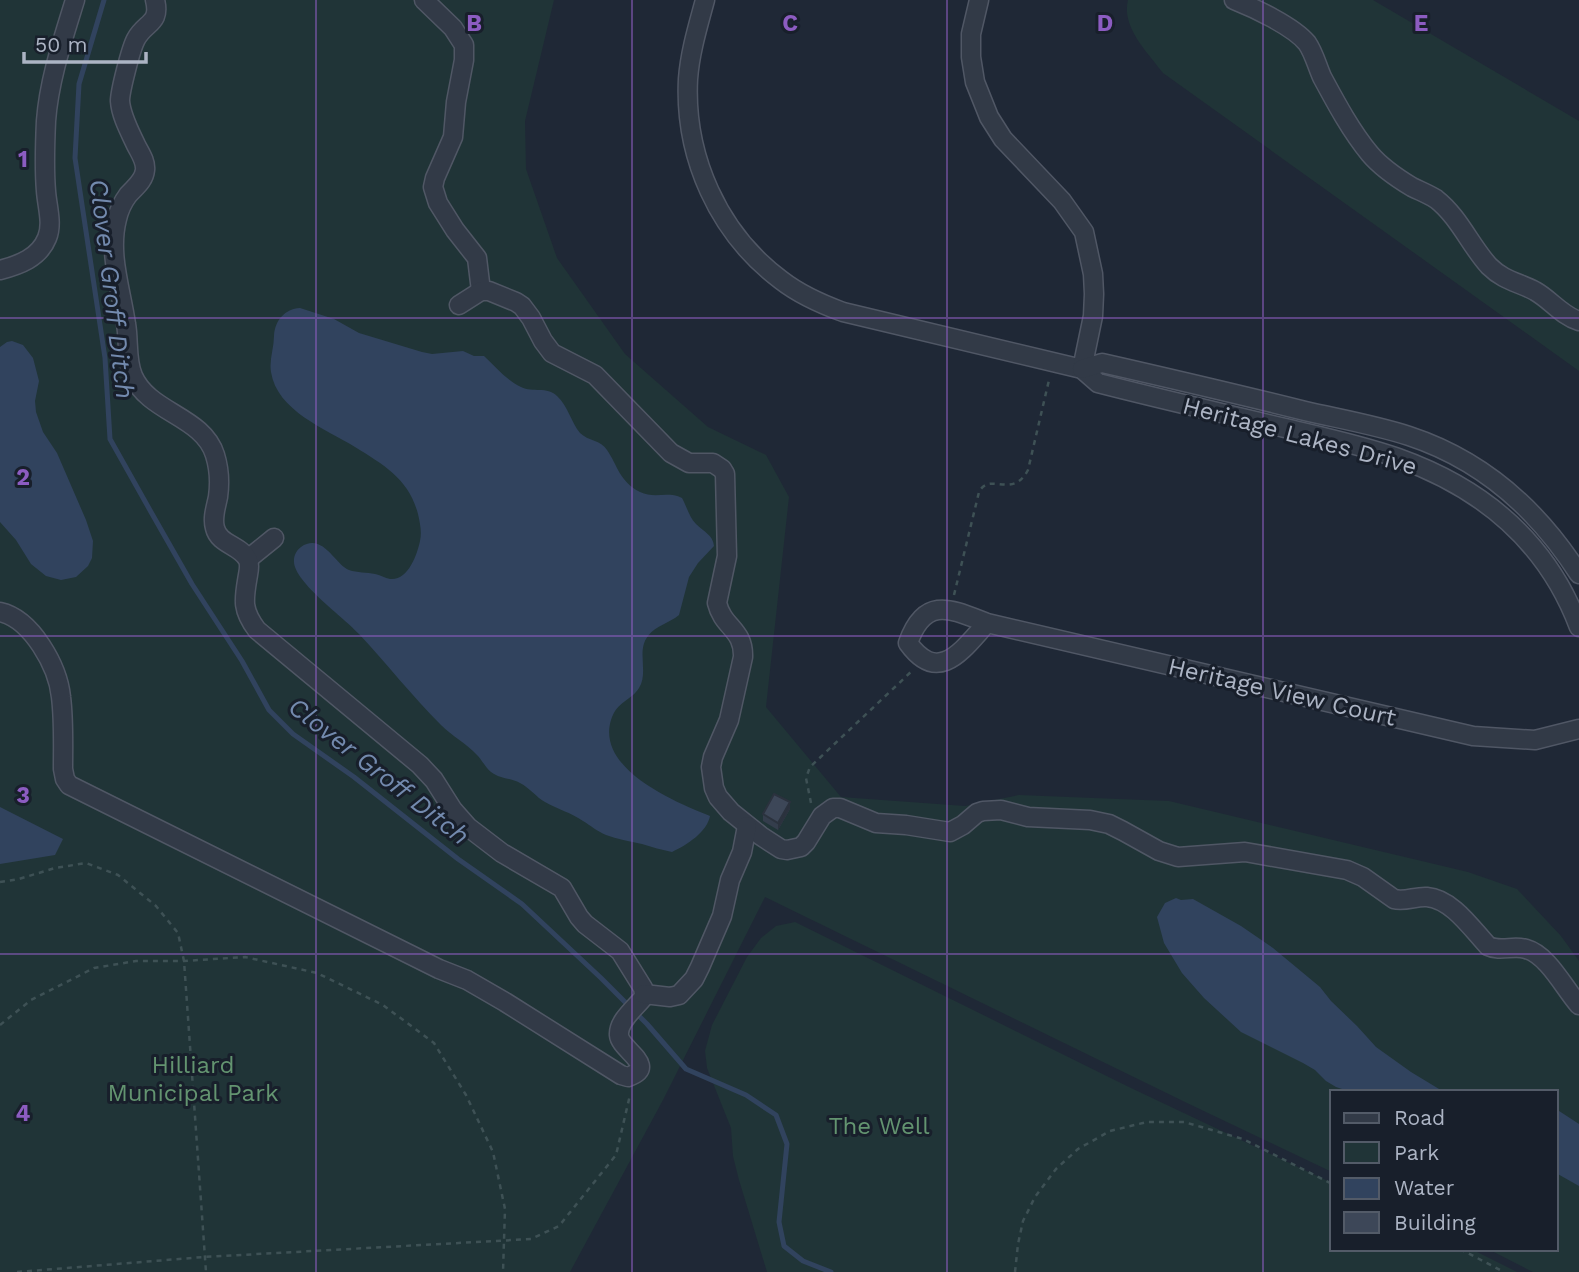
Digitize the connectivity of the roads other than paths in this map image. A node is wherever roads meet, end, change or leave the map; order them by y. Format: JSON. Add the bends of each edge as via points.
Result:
{"nodes":[{"id":1,"x":75,"y":0,"type":"edge"},
{"id":2,"x":155,"y":0,"type":"edge"},
{"id":3,"x":424,"y":0,"type":"edge"},
{"id":4,"x":705,"y":0,"type":"edge"},
{"id":5,"x":979,"y":0,"type":"edge"},
{"id":6,"x":1234,"y":0,"type":"edge"},
{"id":7,"x":0,"y":270,"type":"edge"},
{"id":8,"x":481,"y":290,"type":"junction"},
{"id":9,"x":459,"y":305,"type":"dead end"},
{"id":10,"x":1579,"y":321,"type":"edge"},
{"id":11,"x":1082,"y":369,"type":"junction"},
{"id":12,"x":274,"y":538,"type":"dead end"},
{"id":13,"x":248,"y":559,"type":"junction"},
{"id":14,"x":1579,"y":574,"type":"edge"},
{"id":15,"x":0,"y":612,"type":"edge"},
{"id":16,"x":987,"y":623,"type":"junction"},
{"id":17,"x":1579,"y":627,"type":"edge"},
{"id":18,"x":1579,"y":729,"type":"edge"},
{"id":19,"x":747,"y":826,"type":"junction"},
{"id":20,"x":642,"y":998,"type":"junction"},
{"id":21,"x":1579,"y":1005,"type":"edge"}],
"edges":[{"from":1,"to":7,"type":"street","via":[[46,121],[50,229],[35,256]]},
{"from":2,"to":13,"type":"street","via":[[157,13],[133,45],[120,94],[123,114],[145,165],[144,177],[121,207],[114,240],[130,366],[136,383],[152,399],[195,428],[211,445],[219,481],[215,531]]},
{"from":3,"to":8,"type":"street","via":[[464,45],[453,137],[433,187],[438,203],[477,258]]},
{"from":4,"to":11,"type":"street","name":"Heritage Lakes Drive","via":[[688,80],[693,146],[717,208],[761,262],[799,292],[843,312]]},
{"from":5,"to":11,"type":"street","via":[[971,57],[989,117],[1084,232],[1094,294]]},
{"from":6,"to":10,"type":"street","via":[[1301,37],[1372,157],[1437,201],[1498,274],[1534,290]]},
{"from":8,"to":9,"type":"street"},
{"from":8,"to":19,"type":"street","via":[[522,306],[552,353],[595,375],[671,453],[689,463],[713,463],[725,474],[727,556],[718,603],[744,649],[729,720],[711,766],[718,797]]},
{"from":11,"to":14,"type":"street","name":"Heritage Lakes Drive","via":[[1102,363],[1387,430],[1436,446],[1511,493],[1553,536]]},
{"from":11,"to":17,"type":"street","name":"Heritage Lakes Drive","via":[[1098,383],[1373,450],[1455,484],[1502,515],[1528,541],[1562,589]]},
{"from":12,"to":13,"type":"street"},
{"from":13,"to":20,"type":"street","via":[[244,602],[257,630],[420,765],[459,818],[480,836],[562,888],[584,924],[620,951]]},
{"from":15,"to":20,"type":"street","via":[[30,631],[52,667],[61,695],[63,769],[75,789],[478,986],[628,1077],[635,1075],[640,1064],[620,1041],[619,1033]]},
{"from":16,"to":16,"type":"street","name":"Heritage View Court","via":[[951,609],[932,611],[922,618],[908,643],[928,662],[946,662]]},
{"from":16,"to":18,"type":"street","name":"Heritage View Court","via":[[1472,736],[1535,740]]},
{"from":19,"to":20,"type":"street","via":[[722,916],[694,979],[679,995]]},
{"from":19,"to":21,"type":"street","via":[[787,850],[801,847],[833,808],[876,823],[950,832],[983,811],[1000,810],[1109,824],[1178,858],[1245,852],[1347,870],[1399,901],[1438,900],[1465,919],[1488,946],[1535,952]]}]}
